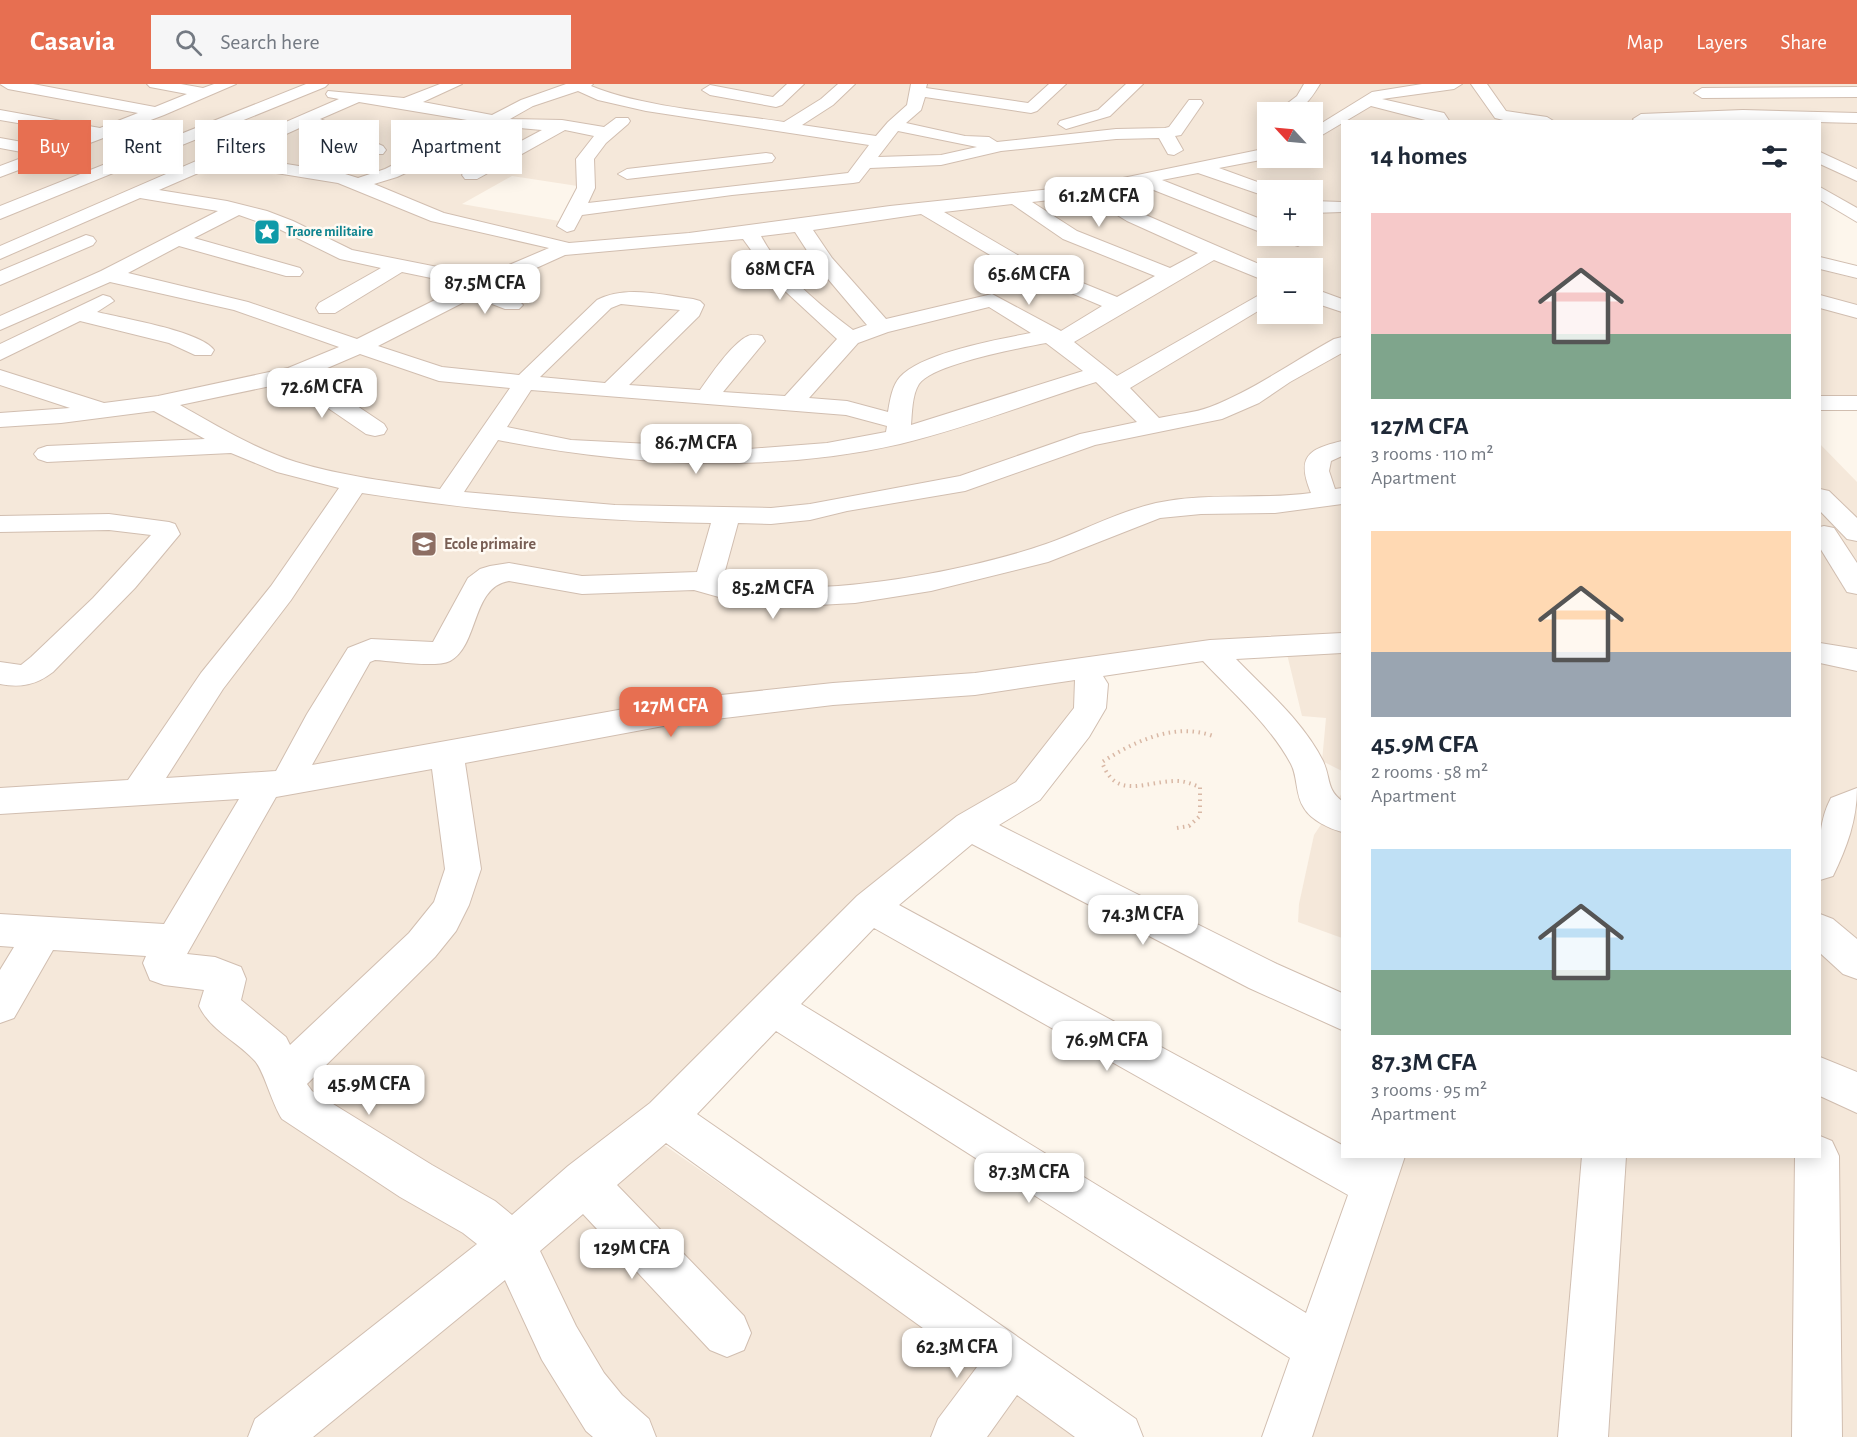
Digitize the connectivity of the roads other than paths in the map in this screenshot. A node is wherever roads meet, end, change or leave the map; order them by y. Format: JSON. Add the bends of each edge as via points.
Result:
{"nodes":[{"id":1,"x":8,"y":84,"type":"edge"},
{"id":2,"x":155,"y":84,"type":"edge"},
{"id":3,"x":228,"y":84,"type":"edge"},
{"id":4,"x":283,"y":84,"type":"edge"},
{"id":5,"x":454,"y":84,"type":"edge"},
{"id":6,"x":539,"y":84,"type":"edge"},
{"id":7,"x":796,"y":84,"type":"edge"},
{"id":8,"x":847,"y":84,"type":"edge"},
{"id":9,"x":1135,"y":84,"type":"edge"},
{"id":10,"x":1392,"y":84,"type":"edge"},
{"id":11,"x":1454,"y":84,"type":"edge"},
{"id":12,"x":1479,"y":84,"type":"edge"},
{"id":13,"x":1686,"y":84,"type":"edge"},
{"id":14,"x":578,"y":85,"type":"edge"},
{"id":15,"x":636,"y":85,"type":"edge"},
{"id":16,"x":1308,"y":85,"type":"edge"},
{"id":17,"x":1036,"y":86,"type":"dead end"},
{"id":18,"x":1056,"y":86,"type":"edge"},
{"id":19,"x":314,"y":87,"type":"edge"},
{"id":20,"x":717,"y":87,"type":"edge"},
{"id":21,"x":919,"y":87,"type":"edge"},
{"id":22,"x":515,"y":91,"type":"dead end"},
{"id":23,"x":1857,"y":92,"type":"edge"},
{"id":24,"x":205,"y":93,"type":"junction"},
{"id":25,"x":1702,"y":93,"type":"junction"},
{"id":26,"x":604,"y":97,"type":"junction"},
{"id":27,"x":355,"y":98,"type":"junction"},
{"id":28,"x":1374,"y":98,"type":"junction"},
{"id":29,"x":479,"y":100,"type":"dead end"},
{"id":30,"x":1299,"y":102,"type":"edge"},
{"id":31,"x":406,"y":103,"type":"junction"},
{"id":32,"x":1195,"y":103,"type":"dead end"},
{"id":33,"x":646,"y":105,"type":"junction"},
{"id":34,"x":438,"y":109,"type":"junction"},
{"id":35,"x":670,"y":110,"type":"junction"},
{"id":36,"x":158,"y":112,"type":"junction"},
{"id":37,"x":0,"y":115,"type":"edge"},
{"id":38,"x":1503,"y":118,"type":"edge"},
{"id":39,"x":1748,"y":118,"type":"edge"},
{"id":40,"x":1857,"y":118,"type":"edge"},
{"id":41,"x":1641,"y":119,"type":"dead end"},
{"id":42,"x":137,"y":120,"type":"edge"},
{"id":43,"x":230,"y":120,"type":"edge"},
{"id":44,"x":308,"y":120,"type":"edge"},
{"id":45,"x":493,"y":120,"type":"joint"},
{"id":46,"x":1441,"y":120,"type":"edge"},
{"id":47,"x":1525,"y":120,"type":"edge"},
{"id":48,"x":522,"y":124,"type":"edge"},
{"id":49,"x":894,"y":124,"type":"junction"},
{"id":50,"x":562,"y":125,"type":"junction"},
{"id":51,"x":786,"y":128,"type":"junction"},
{"id":52,"x":1323,"y":130,"type":"edge"},
{"id":53,"x":103,"y":133,"type":"joint"},
{"id":54,"x":608,"y":133,"type":"junction"},
{"id":55,"x":1165,"y":133,"type":"junction"},
{"id":56,"x":195,"y":134,"type":"edge"},
{"id":57,"x":91,"y":137,"type":"edge"},
{"id":58,"x":880,"y":142,"type":"junction"},
{"id":59,"x":0,"y":143,"type":"edge"},
{"id":60,"x":1000,"y":144,"type":"junction"},
{"id":61,"x":18,"y":146,"type":"edge"},
{"id":62,"x":1257,"y":155,"type":"edge"},
{"id":63,"x":766,"y":158,"type":"dead end"},
{"id":64,"x":1821,"y":158,"type":"edge"},
{"id":65,"x":863,"y":163,"type":"junction"},
{"id":66,"x":18,"y":165,"type":"edge"},
{"id":67,"x":1118,"y":165,"type":"dead end"},
{"id":68,"x":287,"y":169,"type":"edge"},
{"id":69,"x":1191,"y":170,"type":"junction"},
{"id":70,"x":0,"y":172,"type":"edge"},
{"id":71,"x":195,"y":172,"type":"edge"},
{"id":72,"x":391,"y":173,"type":"edge"},
{"id":73,"x":471,"y":175,"type":"dead end"},
{"id":74,"x":1855,"y":175,"type":"edge"},
{"id":75,"x":979,"y":178,"type":"junction"},
{"id":76,"x":836,"y":180,"type":"junction"},
{"id":77,"x":1138,"y":180,"type":"junction"},
{"id":78,"x":357,"y":184,"type":"junction"},
{"id":79,"x":1257,"y":189,"type":"edge"},
{"id":80,"x":1089,"y":190,"type":"junction"},
{"id":81,"x":1821,"y":193,"type":"edge"},
{"id":82,"x":1017,"y":199,"type":"junction"},
{"id":83,"x":142,"y":203,"type":"junction"},
{"id":84,"x":621,"y":207,"type":"junction"},
{"id":85,"x":1323,"y":207,"type":"edge"},
{"id":86,"x":1341,"y":207,"type":"edge"},
{"id":87,"x":236,"y":209,"type":"junction"},
{"id":88,"x":926,"y":209,"type":"junction"},
{"id":89,"x":573,"y":211,"type":"junction"},
{"id":90,"x":0,"y":213,"type":"edge"},
{"id":91,"x":1857,"y":216,"type":"edge"},
{"id":92,"x":843,"y":219,"type":"junction"},
{"id":93,"x":1257,"y":225,"type":"edge"},
{"id":94,"x":801,"y":226,"type":"junction"},
{"id":95,"x":108,"y":231,"type":"dead end"},
{"id":96,"x":749,"y":232,"type":"junction"},
{"id":97,"x":176,"y":239,"type":"junction"},
{"id":98,"x":561,"y":248,"type":"junction"},
{"id":99,"x":0,"y":253,"type":"edge"},
{"id":100,"x":1212,"y":253,"type":"junction"},
{"id":101,"x":1821,"y":263,"type":"edge"},
{"id":102,"x":400,"y":265,"type":"junction"},
{"id":103,"x":1257,"y":271,"type":"edge"},
{"id":104,"x":293,"y":272,"type":"dead end"},
{"id":105,"x":1857,"y":272,"type":"edge"},
{"id":106,"x":108,"y":274,"type":"junction"},
{"id":107,"x":1170,"y":275,"type":"junction"},
{"id":108,"x":1051,"y":277,"type":"junction"},
{"id":109,"x":0,"y":279,"type":"edge"},
{"id":110,"x":142,"y":281,"type":"junction"},
{"id":111,"x":479,"y":286,"type":"junction"},
{"id":112,"x":1009,"y":293,"type":"junction"},
{"id":113,"x":1323,"y":298,"type":"edge"},
{"id":114,"x":1821,"y":301,"type":"edge"},
{"id":115,"x":1257,"y":302,"type":"edge"},
{"id":116,"x":1118,"y":304,"type":"junction"},
{"id":117,"x":512,"y":305,"type":"dead end"},
{"id":118,"x":1341,"y":306,"type":"edge"},
{"id":119,"x":327,"y":308,"type":"dead end"},
{"id":120,"x":1854,"y":313,"type":"edge"},
{"id":121,"x":77,"y":314,"type":"junction"},
{"id":122,"x":0,"y":324,"type":"edge"},
{"id":123,"x":881,"y":327,"type":"junction"},
{"id":124,"x":850,"y":338,"type":"junction"},
{"id":125,"x":1056,"y":338,"type":"junction"},
{"id":126,"x":754,"y":341,"type":"dead end"},
{"id":127,"x":1341,"y":345,"type":"edge"},
{"id":128,"x":359,"y":347,"type":"junction"},
{"id":129,"x":203,"y":350,"type":"dead end"},
{"id":130,"x":0,"y":353,"type":"edge"},
{"id":131,"x":294,"y":374,"type":"junction"},
{"id":132,"x":0,"y":377,"type":"edge"},
{"id":133,"x":1108,"y":380,"type":"junction"},
{"id":134,"x":524,"y":383,"type":"junction"},
{"id":135,"x":611,"y":391,"type":"junction"},
{"id":136,"x":707,"y":398,"type":"junction"},
{"id":137,"x":158,"y":403,"type":"junction"},
{"id":138,"x":792,"y":403,"type":"junction"},
{"id":139,"x":1821,"y":403,"type":"edge"},
{"id":140,"x":1857,"y":403,"type":"edge"},
{"id":141,"x":105,"y":411,"type":"junction"},
{"id":142,"x":0,"y":420,"type":"edge"},
{"id":143,"x":1153,"y":425,"type":"junction"},
{"id":144,"x":375,"y":429,"type":"dead end"},
{"id":145,"x":899,"y":430,"type":"junction"},
{"id":146,"x":494,"y":432,"type":"junction"},
{"id":147,"x":234,"y":445,"type":"junction"},
{"id":148,"x":1341,"y":448,"type":"edge"},
{"id":149,"x":47,"y":453,"type":"dead end"},
{"id":150,"x":355,"y":484,"type":"junction"},
{"id":151,"x":1334,"y":497,"type":"edge"},
{"id":152,"x":447,"y":498,"type":"junction"},
{"id":153,"x":1821,"y":498,"type":"edge"},
{"id":154,"x":726,"y":516,"type":"junction"},
{"id":155,"x":0,"y":524,"type":"edge"},
{"id":156,"x":1822,"y":534,"type":"edge"},
{"id":157,"x":1857,"y":534,"type":"edge"},
{"id":158,"x":708,"y":582,"type":"junction"},
{"id":159,"x":1857,"y":585,"type":"edge"},
{"id":160,"x":1334,"y":647,"type":"edge"},
{"id":161,"x":1210,"y":650,"type":"junction"},
{"id":162,"x":1821,"y":653,"type":"edge"},
{"id":163,"x":1857,"y":660,"type":"edge"},
{"id":164,"x":1083,"y":667,"type":"junction"},
{"id":165,"x":0,"y":673,"type":"edge"},
{"id":166,"x":447,"y":754,"type":"junction"},
{"id":167,"x":276,"y":784,"type":"junction"},
{"id":168,"x":137,"y":794,"type":"junction"},
{"id":169,"x":0,"y":801,"type":"edge"},
{"id":170,"x":1857,"y":801,"type":"edge"},
{"id":171,"x":1341,"y":818,"type":"edge"},
{"id":172,"x":969,"y":826,"type":"junction"},
{"id":173,"x":1821,"y":863,"type":"edge"},
{"id":174,"x":870,"y":907,"type":"junction"},
{"id":175,"x":0,"y":930,"type":"edge"},
{"id":176,"x":1821,"y":931,"type":"edge"},
{"id":177,"x":43,"y":933,"type":"junction"},
{"id":178,"x":174,"y":941,"type":"junction"},
{"id":179,"x":1857,"y":962,"type":"edge"},
{"id":180,"x":0,"y":1005,"type":"edge"},
{"id":181,"x":772,"y":1007,"type":"junction"},
{"id":182,"x":1341,"y":1012,"type":"edge"},
{"id":183,"x":1821,"y":1076,"type":"edge"},
{"id":184,"x":283,"y":1079,"type":"junction"},
{"id":185,"x":1857,"y":1093,"type":"edge"},
{"id":186,"x":665,"y":1117,"type":"junction"},
{"id":187,"x":1341,"y":1151,"type":"edge"},
{"id":188,"x":1354,"y":1158,"type":"edge"},
{"id":189,"x":1604,"y":1158,"type":"edge"},
{"id":190,"x":1817,"y":1158,"type":"edge"},
{"id":191,"x":1379,"y":1171,"type":"edge"},
{"id":192,"x":584,"y":1182,"type":"junction"},
{"id":193,"x":513,"y":1245,"type":"junction"},
{"id":194,"x":727,"y":1333,"type":"dead end"},
{"id":195,"x":1319,"y":1348,"type":"junction"},
{"id":196,"x":1011,"y":1362,"type":"junction"},
{"id":197,"x":273,"y":1437,"type":"edge"},
{"id":198,"x":631,"y":1437,"type":"edge"},
{"id":199,"x":956,"y":1437,"type":"edge"},
{"id":200,"x":1118,"y":1437,"type":"edge"},
{"id":201,"x":1287,"y":1437,"type":"edge"},
{"id":202,"x":1583,"y":1437,"type":"edge"},
{"id":203,"x":1817,"y":1437,"type":"edge"}],
"edges":[{"from":1,"to":36,"type":"street"},
{"from":2,"to":24,"type":"street"},
{"from":3,"to":24,"type":"street"},
{"from":4,"to":19,"type":"street"},
{"from":5,"to":31,"type":"street"},
{"from":6,"to":22,"type":"street"},
{"from":7,"to":20,"type":"street","via":[[776,102]]},
{"from":8,"to":51,"type":"street"},
{"from":9,"to":60,"type":"street","via":[[1097,117],[1005,131],[999,137]]},
{"from":10,"to":28,"type":"street"},
{"from":11,"to":28,"type":"street"},
{"from":12,"to":38,"type":"street"},
{"from":13,"to":25,"type":"street"},
{"from":14,"to":26,"type":"street"},
{"from":14,"to":45,"type":"street"},
{"from":15,"to":26,"type":"street"},
{"from":16,"to":30,"type":"street"},
{"from":17,"to":18,"type":"street"},
{"from":18,"to":21,"type":"street","via":[[1031,108]]},
{"from":19,"to":27,"type":"street"},
{"from":19,"to":43,"type":"street"},
{"from":20,"to":35,"type":"street"},
{"from":21,"to":49,"type":"street","via":[[916,105]]},
{"from":23,"to":25,"type":"street"},
{"from":24,"to":36,"type":"street"},
{"from":25,"to":39,"type":"street"},
{"from":26,"to":33,"type":"street"},
{"from":27,"to":31,"type":"street"},
{"from":27,"to":44,"type":"street"},
{"from":28,"to":46,"type":"street"},
{"from":28,"to":52,"type":"street"},
{"from":29,"to":34,"type":"street"},
{"from":31,"to":34,"type":"street"},
{"from":32,"to":55,"type":"street","via":[[1175,131]]},
{"from":33,"to":35,"type":"street"},
{"from":33,"to":54,"type":"street"},
{"from":34,"to":45,"type":"street"},
{"from":35,"to":51,"type":"street"},
{"from":36,"to":42,"type":"street"},
{"from":37,"to":53,"type":"street"},
{"from":38,"to":47,"type":"street"},
{"from":39,"to":40,"type":"street"},
{"from":39,"to":41,"type":"street"},
{"from":48,"to":50,"type":"street"},
{"from":49,"to":58,"type":"street"},
{"from":49,"to":60,"type":"street","via":[[965,141]]},
{"from":50,"to":54,"type":"street"},
{"from":50,"to":73,"type":"street"},
{"from":51,"to":58,"type":"street"},
{"from":53,"to":57,"type":"street"},
{"from":54,"to":89,"type":"street","via":[[585,159],[586,188]]},
{"from":55,"to":60,"type":"street","via":[[1102,142]]},
{"from":55,"to":69,"type":"street"},
{"from":56,"to":90,"type":"street"},
{"from":58,"to":65,"type":"street"},
{"from":59,"to":61,"type":"street"},
{"from":60,"to":75,"type":"street"},
{"from":62,"to":69,"type":"street"},
{"from":63,"to":84,"type":"street","via":[[629,169]]},
{"from":64,"to":74,"type":"street"},
{"from":65,"to":75,"type":"street","via":[[921,162]]},
{"from":65,"to":76,"type":"street","via":[[855,177]]},
{"from":66,"to":70,"type":"street"},
{"from":67,"to":77,"type":"street"},
{"from":68,"to":78,"type":"street","via":[[326,174]]},
{"from":69,"to":77,"type":"street"},
{"from":69,"to":79,"type":"street"},
{"from":71,"to":83,"type":"street"},
{"from":72,"to":78,"type":"street"},
{"from":75,"to":82,"type":"street"},
{"from":75,"to":88,"type":"street"},
{"from":76,"to":84,"type":"street","via":[[732,190]]},
{"from":76,"to":92,"type":"street"},
{"from":77,"to":80,"type":"street"},
{"from":77,"to":93,"type":"street"},
{"from":78,"to":98,"type":"street","via":[[438,217]]},
{"from":80,"to":82,"type":"street"},
{"from":80,"to":100,"type":"street","via":[[1134,217]]},
{"from":81,"to":91,"type":"street"},
{"from":82,"to":107,"type":"street","via":[[1068,235]]},
{"from":83,"to":87,"type":"street","via":[[173,198]]},
{"from":83,"to":99,"type":"street"},
{"from":84,"to":89,"type":"street"},
{"from":85,"to":86,"type":"street"},
{"from":87,"to":97,"type":"street"},
{"from":87,"to":102,"type":"street","via":[[277,221],[328,248]]},
{"from":88,"to":92,"type":"street"},
{"from":88,"to":108,"type":"street","via":[[979,242]]},
{"from":89,"to":98,"type":"street"},
{"from":92,"to":94,"type":"street"},
{"from":94,"to":96,"type":"street"},
{"from":94,"to":123,"type":"street","via":[[824,262]]},
{"from":95,"to":109,"type":"street"},
{"from":96,"to":98,"type":"street"},
{"from":96,"to":124,"type":"street","via":[[757,248],[808,304]]},
{"from":97,"to":104,"type":"street"},
{"from":97,"to":106,"type":"street"},
{"from":98,"to":111,"type":"street"},
{"from":100,"to":103,"type":"street"},
{"from":100,"to":107,"type":"street"},
{"from":101,"to":105,"type":"street"},
{"from":102,"to":111,"type":"street"},
{"from":102,"to":119,"type":"street"},
{"from":106,"to":110,"type":"street"},
{"from":106,"to":122,"type":"street"},
{"from":107,"to":116,"type":"street"},
{"from":108,"to":112,"type":"street"},
{"from":108,"to":116,"type":"street"},
{"from":110,"to":121,"type":"street"},
{"from":110,"to":128,"type":"street","via":[[241,306]]},
{"from":111,"to":117,"type":"street"},
{"from":111,"to":128,"type":"street"},
{"from":112,"to":123,"type":"street"},
{"from":112,"to":125,"type":"street"},
{"from":113,"to":118,"type":"street"},
{"from":114,"to":120,"type":"street"},
{"from":115,"to":133,"type":"street"},
{"from":116,"to":125,"type":"street"},
{"from":121,"to":129,"type":"street","via":[[177,338]]},
{"from":121,"to":130,"type":"street"},
{"from":123,"to":124,"type":"street"},
{"from":124,"to":138,"type":"street"},
{"from":125,"to":133,"type":"street"},
{"from":125,"to":145,"type":"street","via":[[992,348],[918,372],[908,382]]},
{"from":126,"to":136,"type":"street","via":[[722,375]]},
{"from":127,"to":143,"type":"street","via":[[1233,407]]},
{"from":128,"to":131,"type":"street"},
{"from":128,"to":134,"type":"street","via":[[439,374]]},
{"from":131,"to":137,"type":"street"},
{"from":131,"to":144,"type":"street"},
{"from":132,"to":141,"type":"street"},
{"from":133,"to":143,"type":"street"},
{"from":133,"to":145,"type":"street"},
{"from":134,"to":135,"type":"street"},
{"from":134,"to":135,"type":"street","via":[[544,359],[608,301],[624,297],[693,305]]},
{"from":134,"to":146,"type":"street"},
{"from":135,"to":136,"type":"street"},
{"from":136,"to":138,"type":"street"},
{"from":137,"to":141,"type":"street"},
{"from":137,"to":147,"type":"street"},
{"from":138,"to":145,"type":"street","via":[[847,408]]},
{"from":139,"to":140,"type":"street"},
{"from":141,"to":142,"type":"street"},
{"from":143,"to":154,"type":"street","via":[[1089,439],[1003,471],[935,489],[795,515]]},
{"from":145,"to":146,"type":"street","via":[[827,450],[749,457],[571,447]]},
{"from":146,"to":152,"type":"street"},
{"from":147,"to":149,"type":"street"},
{"from":147,"to":150,"type":"street","via":[[286,467]]},
{"from":148,"to":151,"type":"street","via":[[1320,456],[1317,461],[1319,481]]},
{"from":150,"to":152,"type":"street"},
{"from":150,"to":168,"type":"street","via":[[281,592],[212,681]]},
{"from":151,"to":158,"type":"street","via":[[1274,505],[1158,511],[1038,556],[853,593],[803,597],[746,595]]},
{"from":152,"to":154,"type":"street","via":[[615,513]]},
{"from":153,"to":157,"type":"street"},
{"from":154,"to":158,"type":"street"},
{"from":155,"to":165,"type":"street","via":[[109,522],[159,528],[166,534],[116,591],[42,664],[27,675]]},
{"from":156,"to":157,"type":"street"},
{"from":156,"to":159,"type":"street"},
{"from":158,"to":167,"type":"street","via":[[582,585],[509,572],[490,574],[478,585],[447,647],[440,653],[371,649],[359,655]]},
{"from":160,"to":161,"type":"street"},
{"from":161,"to":164,"type":"street"},
{"from":161,"to":171,"type":"street","via":[[1285,729],[1308,764],[1317,801]]},
{"from":162,"to":163,"type":"street"},
{"from":164,"to":166,"type":"street","via":[[975,684],[686,710]]},
{"from":164,"to":172,"type":"street","via":[[1092,684],[1092,700],[1078,729],[1028,791]]},
{"from":166,"to":167,"type":"street"},
{"from":166,"to":184,"type":"street","via":[[462,862],[451,905],[422,945]]},
{"from":167,"to":168,"type":"street"},
{"from":167,"to":178,"type":"street"},
{"from":168,"to":169,"type":"street"},
{"from":170,"to":173,"type":"street","via":[[1843,807]]},
{"from":172,"to":174,"type":"street"},
{"from":172,"to":182,"type":"street","via":[[1263,976]]},
{"from":174,"to":181,"type":"street"},
{"from":174,"to":187,"type":"street"},
{"from":175,"to":177,"type":"street"},
{"from":176,"to":179,"type":"street"},
{"from":177,"to":178,"type":"street"},
{"from":177,"to":180,"type":"street"},
{"from":178,"to":184,"type":"street","via":[[162,963],[164,968],[227,979],[219,1006],[272,1050]]},
{"from":181,"to":186,"type":"street"},
{"from":181,"to":195,"type":"street"},
{"from":183,"to":185,"type":"street"},
{"from":184,"to":193,"type":"street","via":[[297,1105],[312,1116],[479,1217]]},
{"from":186,"to":192,"type":"street"},
{"from":186,"to":196,"type":"street"},
{"from":188,"to":191,"type":"street"},
{"from":189,"to":202,"type":"street"},
{"from":190,"to":203,"type":"street"},
{"from":191,"to":195,"type":"street"},
{"from":192,"to":193,"type":"street"},
{"from":192,"to":194,"type":"street"},
{"from":193,"to":197,"type":"street"},
{"from":193,"to":198,"type":"street","via":[[559,1343],[587,1390],[604,1413]]},
{"from":195,"to":201,"type":"street"},
{"from":196,"to":199,"type":"street"},
{"from":196,"to":200,"type":"street"}]}
